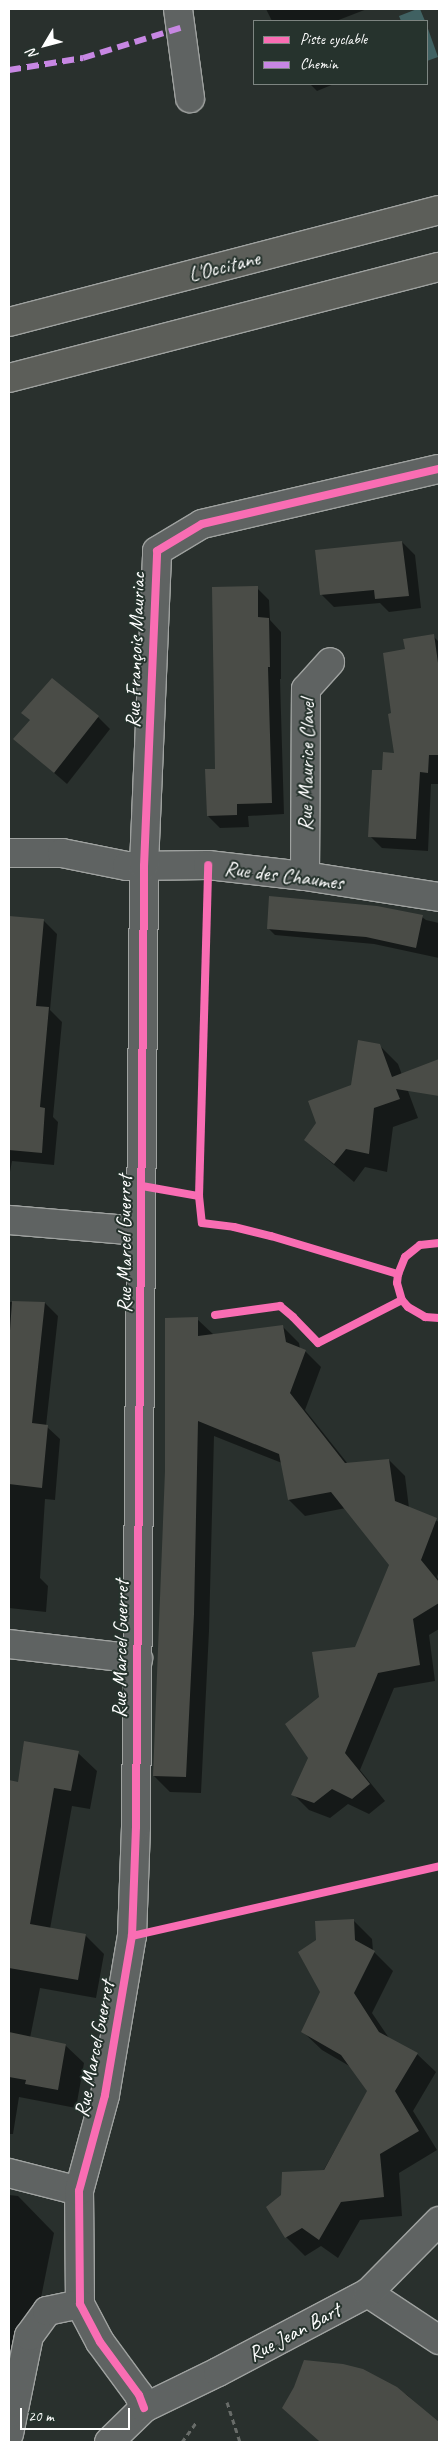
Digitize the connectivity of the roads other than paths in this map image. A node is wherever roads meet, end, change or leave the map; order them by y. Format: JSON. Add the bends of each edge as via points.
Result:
{"nodes":[{"id":1,"x":178,"y":9,"type":"edge"},
{"id":2,"x":190,"y":98,"type":"dead end"},
{"id":3,"x":439,"y":210,"type":"edge"},
{"id":4,"x":439,"y":267,"type":"edge"},
{"id":5,"x":9,"y":322,"type":"edge"},
{"id":6,"x":9,"y":378,"type":"edge"},
{"id":7,"x":439,"y":470,"type":"edge"},
{"id":8,"x":330,"y":662,"type":"dead end"},
{"id":9,"x":9,"y":853,"type":"edge"},
{"id":10,"x":144,"y":866,"type":"junction"},
{"id":11,"x":305,"y":876,"type":"junction"},
{"id":12,"x":439,"y":897,"type":"edge"},
{"id":13,"x":9,"y":1220,"type":"edge"},
{"id":14,"x":141,"y":1231,"type":"junction"},
{"id":15,"x":9,"y":1644,"type":"edge"},
{"id":16,"x":138,"y":1659,"type":"junction"},
{"id":17,"x":9,"y":2173,"type":"edge"},
{"id":18,"x":79,"y":2190,"type":"junction"},
{"id":19,"x":439,"y":2221,"type":"edge"},
{"id":20,"x":368,"y":2293,"type":"junction"},
{"id":21,"x":80,"y":2304,"type":"junction"},
{"id":22,"x":439,"y":2340,"type":"edge"},
{"id":23,"x":144,"y":2408,"type":"junction"},
{"id":24,"x":9,"y":2434,"type":"edge"},
{"id":25,"x":109,"y":2442,"type":"edge"}],
"edges":[{"from":1,"to":2,"type":"street"},
{"from":3,"to":5,"type":"highway","name":"L'Occitane"},
{"from":4,"to":6,"type":"highway"},
{"from":7,"to":10,"type":"street","name":"Rue François Mauriac","via":[[202,524],[157,551]]},
{"from":8,"to":11,"type":"street","name":"Rue Maurice Clavel","via":[[306,689]]},
{"from":9,"to":10,"type":"street","name":"Rue des Chaumes","via":[[62,853],[127,866]]},
{"from":10,"to":11,"type":"street","name":"Rue des Chaumes","via":[[208,865]]},
{"from":10,"to":14,"type":"street","name":"Rue Marcel Guerret"},
{"from":11,"to":12,"type":"street","name":"Rue des Chaumes"},
{"from":13,"to":14,"type":"street"},
{"from":14,"to":16,"type":"street","name":"Rue Marcel Guerret"},
{"from":15,"to":16,"type":"street"},
{"from":16,"to":18,"type":"street","name":"Rue Marcel Guerret","via":[[132,1936],[105,2096]]},
{"from":17,"to":18,"type":"street"},
{"from":18,"to":21,"type":"street","name":"Rue Marcel Guerret"},
{"from":19,"to":20,"type":"street","name":"Rue Jean Bart"},
{"from":20,"to":22,"type":"street"},
{"from":20,"to":23,"type":"street","name":"Rue Jean Bart"},
{"from":21,"to":23,"type":"street","name":"Rue Marcel Guerret","via":[[100,2342],[139,2395]]},
{"from":21,"to":24,"type":"street","via":[[47,2311],[29,2336]]},
{"from":23,"to":25,"type":"street"}]}
